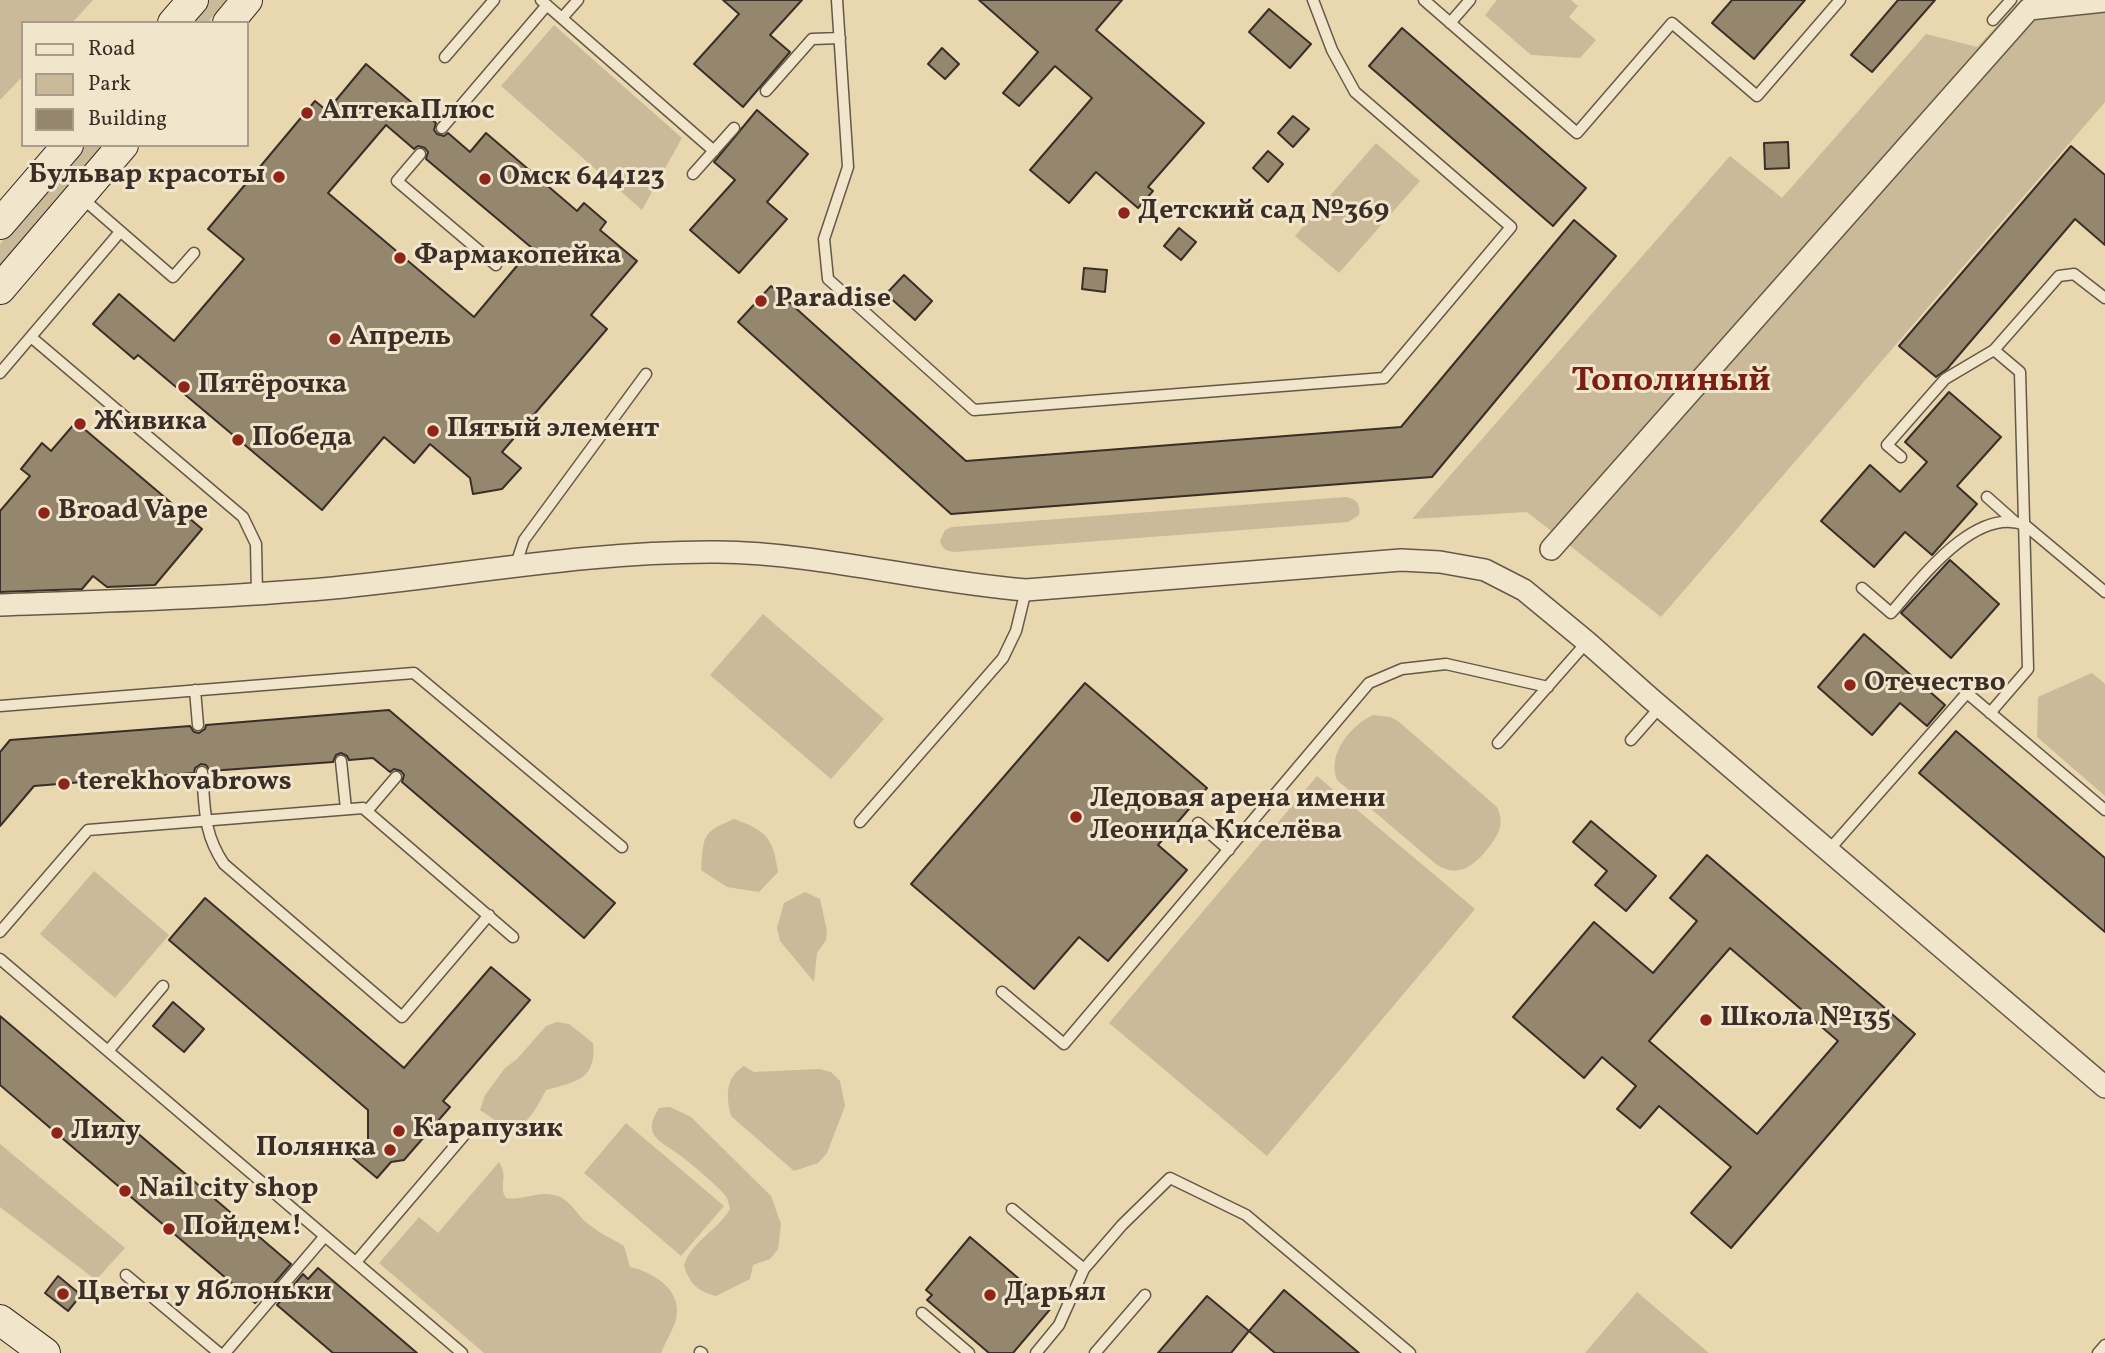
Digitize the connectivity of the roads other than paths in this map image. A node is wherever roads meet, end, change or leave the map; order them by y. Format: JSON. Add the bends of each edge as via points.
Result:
{"nodes":[{"id":1,"x":193,"y":0,"type":"edge"},
{"id":2,"x":247,"y":0,"type":"edge"},
{"id":3,"x":494,"y":0,"type":"edge"},
{"id":4,"x":578,"y":0,"type":"edge"},
{"id":5,"x":837,"y":0,"type":"edge"},
{"id":6,"x":1313,"y":0,"type":"edge"},
{"id":7,"x":1423,"y":0,"type":"edge"},
{"id":8,"x":1470,"y":0,"type":"edge"},
{"id":9,"x":1840,"y":0,"type":"edge"},
{"id":10,"x":2011,"y":0,"type":"edge"},
{"id":11,"x":2105,"y":1,"type":"edge"},
{"id":12,"x":544,"y":2,"type":"edge"},
{"id":13,"x":562,"y":18,"type":"junction"},
{"id":14,"x":1993,"y":20,"type":"dead end"},
{"id":15,"x":175,"y":21,"type":"edge"},
{"id":16,"x":230,"y":21,"type":"edge"},
{"id":17,"x":1450,"y":23,"type":"junction"},
{"id":18,"x":840,"y":38,"type":"junction"},
{"id":19,"x":445,"y":57,"type":"dead end"},
{"id":20,"x":766,"y":91,"type":"dead end"},
{"id":21,"x":442,"y":128,"type":"dead end"},
{"id":22,"x":734,"y":128,"type":"dead end"},
{"id":23,"x":66,"y":147,"type":"edge"},
{"id":24,"x":121,"y":147,"type":"edge"},
{"id":25,"x":714,"y":151,"type":"junction"},
{"id":26,"x":420,"y":153,"type":"dead end"},
{"id":27,"x":694,"y":174,"type":"dead end"},
{"id":28,"x":80,"y":196,"type":"junction"},
{"id":29,"x":0,"y":224,"type":"edge"},
{"id":30,"x":120,"y":232,"type":"junction"},
{"id":31,"x":194,"y":253,"type":"dead end"},
{"id":32,"x":496,"y":265,"type":"dead end"},
{"id":33,"x":0,"y":289,"type":"edge"},
{"id":34,"x":2105,"y":298,"type":"edge"},
{"id":35,"x":31,"y":337,"type":"junction"},
{"id":36,"x":1994,"y":350,"type":"junction"},
{"id":37,"x":0,"y":373,"type":"edge"},
{"id":38,"x":646,"y":374,"type":"dead end"},
{"id":39,"x":1902,"y":457,"type":"dead end"},
{"id":40,"x":1987,"y":497,"type":"dead end"},
{"id":41,"x":2020,"y":523,"type":"junction"},
{"id":42,"x":1551,"y":549,"type":"dead end"},
{"id":43,"x":515,"y":568,"type":"junction"},
{"id":44,"x":1862,"y":588,"type":"dead end"},
{"id":45,"x":1026,"y":590,"type":"junction"},
{"id":46,"x":2105,"y":592,"type":"edge"},
{"id":47,"x":257,"y":593,"type":"junction"},
{"id":48,"x":0,"y":606,"type":"edge"},
{"id":49,"x":1587,"y":642,"type":"junction"},
{"id":50,"x":1548,"y":687,"type":"junction"},
{"id":51,"x":195,"y":691,"type":"junction"},
{"id":52,"x":0,"y":706,"type":"edge"},
{"id":53,"x":1660,"y":707,"type":"junction"},
{"id":54,"x":1990,"y":713,"type":"junction"},
{"id":55,"x":198,"y":725,"type":"dead end"},
{"id":56,"x":1631,"y":740,"type":"dead end"},
{"id":57,"x":1498,"y":743,"type":"dead end"},
{"id":58,"x":341,"y":761,"type":"dead end"},
{"id":59,"x":202,"y":772,"type":"dead end"},
{"id":60,"x":396,"y":777,"type":"dead end"},
{"id":61,"x":345,"y":809,"type":"junction"},
{"id":62,"x":2105,"y":810,"type":"edge"},
{"id":63,"x":366,"y":811,"type":"junction"},
{"id":64,"x":206,"y":821,"type":"junction"},
{"id":65,"x":860,"y":822,"type":"dead end"},
{"id":66,"x":1198,"y":823,"type":"dead end"},
{"id":67,"x":622,"y":847,"type":"dead end"},
{"id":68,"x":1229,"y":850,"type":"junction"},
{"id":69,"x":1828,"y":851,"type":"junction"},
{"id":70,"x":489,"y":915,"type":"junction"},
{"id":71,"x":0,"y":933,"type":"edge"},
{"id":72,"x":513,"y":937,"type":"dead end"},
{"id":73,"x":0,"y":959,"type":"edge"},
{"id":74,"x":163,"y":986,"type":"dead end"},
{"id":75,"x":1002,"y":992,"type":"dead end"},
{"id":76,"x":108,"y":1051,"type":"junction"},
{"id":77,"x":2105,"y":1087,"type":"edge"},
{"id":78,"x":466,"y":1133,"type":"dead end"},
{"id":79,"x":1012,"y":1209,"type":"dead end"},
{"id":80,"x":325,"y":1236,"type":"junction"},
{"id":81,"x":355,"y":1262,"type":"junction"},
{"id":82,"x":1084,"y":1269,"type":"junction"},
{"id":83,"x":126,"y":1275,"type":"dead end"},
{"id":84,"x":1145,"y":1295,"type":"dead end"},
{"id":85,"x":922,"y":1313,"type":"dead end"},
{"id":86,"x":0,"y":1320,"type":"edge"},
{"id":87,"x":2105,"y":1345,"type":"edge"},
{"id":88,"x":44,"y":1353,"type":"edge"},
{"id":89,"x":219,"y":1353,"type":"edge"},
{"id":90,"x":225,"y":1353,"type":"edge"},
{"id":91,"x":462,"y":1353,"type":"edge"},
{"id":92,"x":969,"y":1353,"type":"edge"},
{"id":93,"x":1036,"y":1353,"type":"edge"},
{"id":94,"x":1095,"y":1353,"type":"edge"},
{"id":95,"x":1409,"y":1353,"type":"edge"},
{"id":96,"x":2098,"y":1353,"type":"edge"}],
"edges":[{"from":1,"to":15,"type":"main road"},
{"from":2,"to":16,"type":"main road"},
{"from":3,"to":19,"type":"lane"},
{"from":4,"to":13,"type":"lane"},
{"from":5,"to":18,"type":"lane"},
{"from":6,"to":18,"type":"lane","via":[[1355,92],[1511,227],[1384,378],[974,410],[828,279],[824,239],[848,167]]},
{"from":7,"to":17,"type":"lane"},
{"from":8,"to":17,"type":"lane"},
{"from":9,"to":17,"type":"lane","via":[[1757,96],[1672,23],[1577,133]]},
{"from":10,"to":14,"type":"lane"},
{"from":11,"to":42,"type":"street","via":[[2029,9]]},
{"from":12,"to":13,"type":"lane"},
{"from":12,"to":21,"type":"lane"},
{"from":13,"to":25,"type":"lane"},
{"from":18,"to":20,"type":"lane","via":[[812,40]]},
{"from":22,"to":25,"type":"lane"},
{"from":23,"to":29,"type":"main road"},
{"from":24,"to":28,"type":"main road"},
{"from":25,"to":27,"type":"lane"},
{"from":26,"to":32,"type":"lane","via":[[397,181]]},
{"from":28,"to":30,"type":"lane"},
{"from":28,"to":33,"type":"main road"},
{"from":30,"to":31,"type":"lane","via":[[173,277]]},
{"from":30,"to":35,"type":"lane"},
{"from":34,"to":36,"type":"lane","via":[[2074,274],[2059,276]]},
{"from":35,"to":37,"type":"lane"},
{"from":35,"to":47,"type":"lane","via":[[243,517],[256,544]]},
{"from":36,"to":39,"type":"lane","via":[[1945,379],[1887,444]]},
{"from":36,"to":41,"type":"lane","via":[[2020,372]]},
{"from":38,"to":43,"type":"lane","via":[[524,540]]},
{"from":40,"to":41,"type":"lane"},
{"from":41,"to":44,"type":"lane","via":[[1986,524],[1940,557],[1891,613]]},
{"from":41,"to":46,"type":"lane"},
{"from":41,"to":54,"type":"lane","via":[[2028,669]]},
{"from":43,"to":45,"type":"street","via":[[717,552],[789,556]]},
{"from":43,"to":47,"type":"street"},
{"from":45,"to":49,"type":"street","via":[[1401,560],[1440,562],[1485,570],[1524,590]]},
{"from":45,"to":65,"type":"lane","via":[[1016,631],[1003,657]]},
{"from":47,"to":48,"type":"street"},
{"from":49,"to":50,"type":"lane"},
{"from":49,"to":53,"type":"street"},
{"from":50,"to":57,"type":"lane"},
{"from":50,"to":68,"type":"lane","via":[[1446,664],[1402,669],[1369,683]]},
{"from":51,"to":52,"type":"lane"},
{"from":51,"to":55,"type":"lane"},
{"from":51,"to":67,"type":"lane","via":[[414,673]]},
{"from":53,"to":56,"type":"lane"},
{"from":53,"to":69,"type":"street"},
{"from":54,"to":62,"type":"lane"},
{"from":54,"to":69,"type":"lane","via":[[1967,693]]},
{"from":58,"to":61,"type":"lane"},
{"from":59,"to":64,"type":"lane"},
{"from":60,"to":63,"type":"lane"},
{"from":61,"to":63,"type":"lane"},
{"from":61,"to":64,"type":"lane"},
{"from":63,"to":70,"type":"lane"},
{"from":64,"to":70,"type":"lane","via":[[212,847],[223,864],[402,1017]]},
{"from":64,"to":71,"type":"lane","via":[[88,830]]},
{"from":66,"to":68,"type":"lane"},
{"from":68,"to":75,"type":"lane","via":[[1065,1044]]},
{"from":69,"to":77,"type":"street"},
{"from":70,"to":72,"type":"lane"},
{"from":73,"to":76,"type":"lane"},
{"from":74,"to":76,"type":"lane"},
{"from":76,"to":80,"type":"lane"},
{"from":78,"to":81,"type":"lane"},
{"from":79,"to":82,"type":"lane"},
{"from":80,"to":81,"type":"lane"},
{"from":80,"to":90,"type":"lane"},
{"from":81,"to":91,"type":"lane"},
{"from":82,"to":93,"type":"lane","via":[[1059,1325]]},
{"from":82,"to":95,"type":"lane","via":[[1170,1178],[1246,1215]]},
{"from":83,"to":89,"type":"lane"},
{"from":84,"to":94,"type":"lane"},
{"from":85,"to":92,"type":"lane"},
{"from":86,"to":88,"type":"main road"},
{"from":87,"to":96,"type":"lane"}]}
